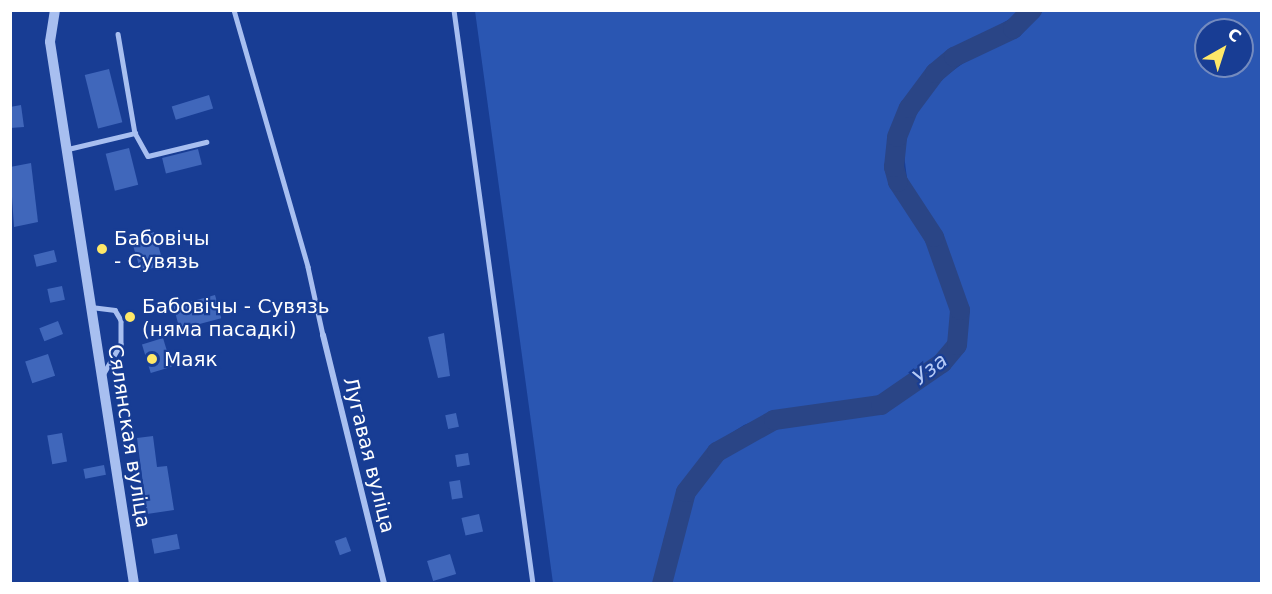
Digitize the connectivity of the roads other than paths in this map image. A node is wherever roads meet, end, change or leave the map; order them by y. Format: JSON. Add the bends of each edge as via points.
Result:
{"nodes":[{"id":1,"x":234,"y":10,"type":"edge"},
{"id":2,"x":454,"y":10,"type":"edge"},
{"id":3,"x":51,"y":14,"type":"edge"},
{"id":4,"x":118,"y":34,"type":"dead end"},
{"id":5,"x":135,"y":134,"type":"junction"},
{"id":6,"x":206,"y":142,"type":"dead end"},
{"id":7,"x":65,"y":150,"type":"junction"},
{"id":8,"x":91,"y":307,"type":"junction"},
{"id":9,"x":323,"y":335,"type":"joint"},
{"id":10,"x":101,"y":379,"type":"junction"},
{"id":11,"x":134,"y":584,"type":"edge"},
{"id":12,"x":384,"y":584,"type":"edge"},
{"id":13,"x":533,"y":584,"type":"edge"}],
"edges":[{"from":1,"to":9,"type":"lane","via":[[308,267]]},
{"from":2,"to":13,"type":"lane"},
{"from":3,"to":7,"type":"street","name":"Сялянская вуліца"},
{"from":4,"to":5,"type":"lane"},
{"from":5,"to":6,"type":"lane","via":[[148,156]]},
{"from":5,"to":7,"type":"lane"},
{"from":7,"to":8,"type":"street","name":"Сялянская вуліца"},
{"from":8,"to":10,"type":"street","name":"Сялянская вуліца"},
{"from":8,"to":10,"type":"lane","via":[[115,310],[121,320],[121,344]]},
{"from":9,"to":12,"type":"street","name":"Лугавая вуліца"},
{"from":10,"to":11,"type":"street","name":"Сялянская вуліца"}]}
